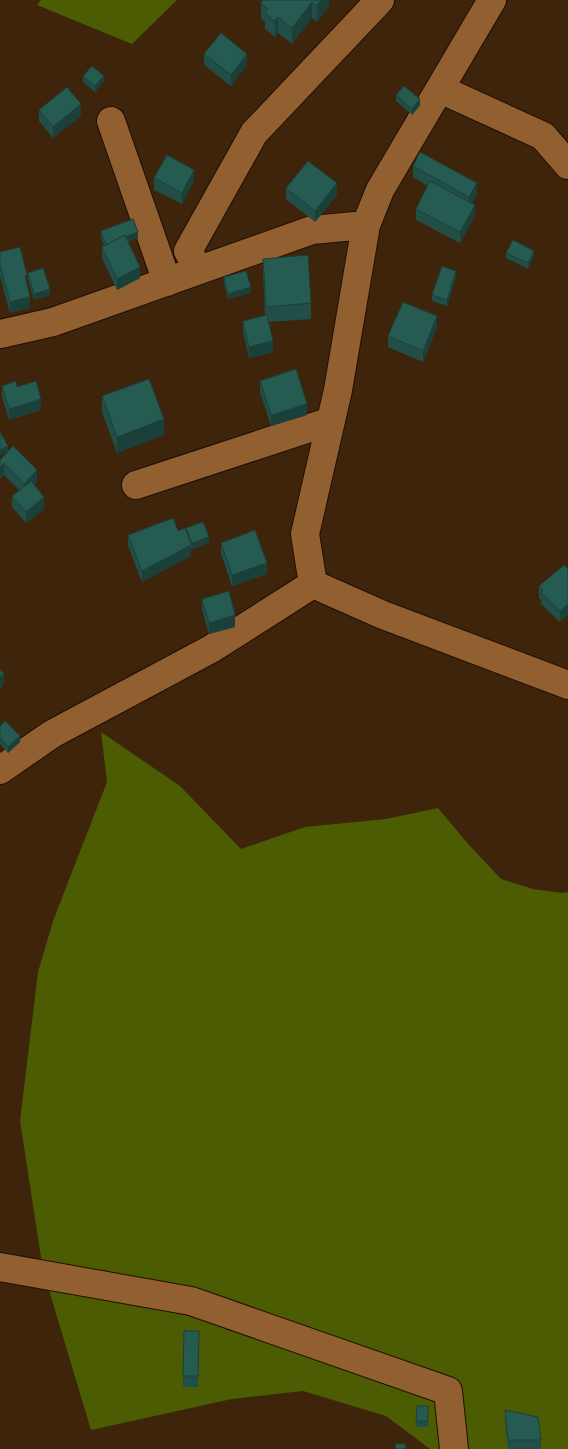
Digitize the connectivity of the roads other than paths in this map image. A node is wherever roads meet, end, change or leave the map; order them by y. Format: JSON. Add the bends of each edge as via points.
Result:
{"nodes":[{"id":1,"x":380,"y":0,"type":"edge"},
{"id":2,"x":490,"y":1,"type":"edge"},
{"id":3,"x":440,"y":88,"type":"junction"},
{"id":4,"x":111,"y":121,"type":"dead end"},
{"id":5,"x":568,"y":165,"type":"edge"},
{"id":6,"x":366,"y":225,"type":"junction"},
{"id":7,"x":199,"y":270,"type":"junction"},
{"id":8,"x":167,"y":282,"type":"junction"},
{"id":9,"x":0,"y":334,"type":"edge"},
{"id":10,"x":331,"y":421,"type":"junction"},
{"id":11,"x":136,"y":485,"type":"dead end"},
{"id":12,"x":313,"y":584,"type":"junction"},
{"id":13,"x":568,"y":685,"type":"edge"},
{"id":14,"x":0,"y":770,"type":"edge"},
{"id":15,"x":0,"y":1267,"type":"edge"},
{"id":16,"x":454,"y":1449,"type":"edge"}],
"edges":[{"from":1,"to":7,"type":"street","via":[[254,133],[188,252]]},
{"from":2,"to":3,"type":"street"},
{"from":3,"to":5,"type":"street","via":[[543,136]]},
{"from":3,"to":6,"type":"street","via":[[380,190]]},
{"from":4,"to":8,"type":"street"},
{"from":6,"to":7,"type":"street","via":[[312,230]]},
{"from":6,"to":10,"type":"street"},
{"from":7,"to":8,"type":"street"},
{"from":8,"to":9,"type":"street","via":[[53,322]]},
{"from":10,"to":11,"type":"street"},
{"from":10,"to":12,"type":"street","via":[[305,534]]},
{"from":12,"to":13,"type":"street","via":[[383,615]]},
{"from":12,"to":14,"type":"street","via":[[211,649],[52,734]]},
{"from":15,"to":16,"type":"street","via":[[191,1301],[448,1391]]}]}
